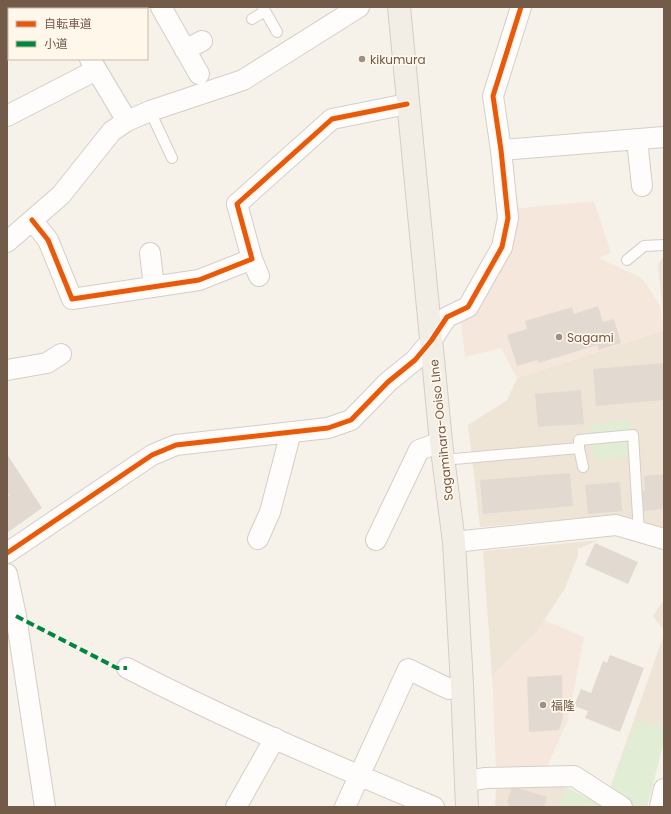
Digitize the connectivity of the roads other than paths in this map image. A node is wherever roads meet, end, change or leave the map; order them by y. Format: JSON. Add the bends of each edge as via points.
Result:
{"nodes":[{"id":1,"x":161,"y":7,"type":"edge"},
{"id":2,"x":359,"y":7,"type":"edge"},
{"id":3,"x":399,"y":7,"type":"edge"},
{"id":4,"x":521,"y":7,"type":"edge"},
{"id":5,"x":264,"y":9,"type":"edge"},
{"id":6,"x":252,"y":19,"type":"dead end"},
{"id":7,"x":277,"y":32,"type":"dead end"},
{"id":8,"x":93,"y":64,"type":"edge"},
{"id":9,"x":199,"y":74,"type":"dead end"},
{"id":10,"x":407,"y":104,"type":"junction"},
{"id":11,"x":150,"y":111,"type":"junction"},
{"id":12,"x":7,"y":116,"type":"edge"},
{"id":13,"x":127,"y":120,"type":"junction"},
{"id":14,"x":664,"y":137,"type":"edge"},
{"id":15,"x":637,"y":140,"type":"junction"},
{"id":16,"x":501,"y":150,"type":"junction"},
{"id":17,"x":172,"y":158,"type":"dead end"},
{"id":18,"x":642,"y":186,"type":"dead end"},
{"id":19,"x":32,"y":220,"type":"junction"},
{"id":20,"x":7,"y":242,"type":"edge"},
{"id":21,"x":664,"y":245,"type":"edge"},
{"id":22,"x":150,"y":253,"type":"dead end"},
{"id":23,"x":627,"y":260,"type":"dead end"},
{"id":24,"x":154,"y":287,"type":"junction"},
{"id":25,"x":431,"y":341,"type":"junction"},
{"id":26,"x":61,"y":354,"type":"dead end"},
{"id":27,"x":7,"y":370,"type":"edge"},
{"id":28,"x":290,"y":432,"type":"junction"},
{"id":29,"x":579,"y":448,"type":"junction"},
{"id":30,"x":442,"y":451,"type":"junction"},
{"id":31,"x":583,"y":467,"type":"dead end"},
{"id":32,"x":639,"y":532,"type":"junction"},
{"id":33,"x":258,"y":539,"type":"dead end"},
{"id":34,"x":664,"y":539,"type":"edge"},
{"id":35,"x":376,"y":540,"type":"dead end"},
{"id":36,"x":454,"y":542,"type":"junction"},
{"id":37,"x":7,"y":553,"type":"edge"},
{"id":38,"x":7,"y":574,"type":"edge"},
{"id":39,"x":127,"y":668,"type":"dead end"},
{"id":40,"x":462,"y":684,"type":"junction"},
{"id":41,"x":275,"y":738,"type":"junction"},
{"id":42,"x":360,"y":776,"type":"junction"},
{"id":43,"x":466,"y":781,"type":"junction"},
{"id":44,"x":664,"y":789,"type":"edge"},
{"id":45,"x":45,"y":807,"type":"edge"},
{"id":46,"x":236,"y":807,"type":"edge"},
{"id":47,"x":345,"y":807,"type":"edge"},
{"id":48,"x":434,"y":807,"type":"edge"},
{"id":49,"x":467,"y":807,"type":"edge"},
{"id":50,"x":622,"y":807,"type":"edge"},
{"id":51,"x":660,"y":807,"type":"edge"}],
"edges":[{"from":1,"to":9,"type":"street","via":[[194,45]]},
{"from":2,"to":11,"type":"street","via":[[243,80]]},
{"from":3,"to":10,"type":"main road","name":"Sagamihara-Ooiso LIne"},
{"from":4,"to":16,"type":"street","via":[[492,96]]},
{"from":5,"to":6,"type":"lane"},
{"from":5,"to":7,"type":"lane"},
{"from":8,"to":12,"type":"street"},
{"from":8,"to":13,"type":"street"},
{"from":10,"to":24,"type":"street","via":[[332,119],[237,204],[255,268]]},
{"from":10,"to":25,"type":"main road","name":"Sagamihara-Ooiso LIne"},
{"from":11,"to":13,"type":"street"},
{"from":11,"to":17,"type":"lane"},
{"from":13,"to":19,"type":"street","via":[[112,131],[61,195]]},
{"from":14,"to":15,"type":"street"},
{"from":15,"to":16,"type":"street"},
{"from":15,"to":18,"type":"street"},
{"from":16,"to":25,"type":"street","via":[[508,218],[502,247],[468,307],[448,317]]},
{"from":19,"to":20,"type":"street"},
{"from":19,"to":24,"type":"street","via":[[48,240],[72,299]]},
{"from":21,"to":23,"type":"lane","via":[[644,246]]},
{"from":22,"to":24,"type":"street"},
{"from":25,"to":28,"type":"street","via":[[415,360],[388,382],[351,420],[328,428]]},
{"from":25,"to":30,"type":"main road","name":"Sagamihara-Ooiso LIne"},
{"from":26,"to":27,"type":"street","via":[[47,363]]},
{"from":28,"to":33,"type":"street","via":[[270,512]]},
{"from":28,"to":37,"type":"street","via":[[176,445],[158,452]]},
{"from":29,"to":30,"type":"lane"},
{"from":29,"to":31,"type":"lane"},
{"from":29,"to":32,"type":"lane","via":[[579,440],[633,435]]},
{"from":30,"to":35,"type":"street","via":[[419,450]]},
{"from":30,"to":36,"type":"main road","name":"Sagamihara-Ooiso LIne"},
{"from":32,"to":34,"type":"street"},
{"from":32,"to":36,"type":"street","via":[[616,525]]},
{"from":36,"to":40,"type":"main road","name":"Sagamihara-Ooiso LIne"},
{"from":38,"to":45,"type":"street","via":[[16,616]]},
{"from":39,"to":41,"type":"street","via":[[183,697]]},
{"from":40,"to":42,"type":"street","via":[[449,689],[408,669]]},
{"from":40,"to":43,"type":"main road","name":"Sagamihara-Ooiso LIne"},
{"from":41,"to":42,"type":"street"},
{"from":41,"to":46,"type":"street"},
{"from":42,"to":47,"type":"street"},
{"from":42,"to":48,"type":"street"},
{"from":43,"to":49,"type":"main road","name":"Sagamihara-Ooiso LIne"},
{"from":43,"to":50,"type":"street","via":[[486,778],[574,776]]},
{"from":44,"to":51,"type":"street"}]}
